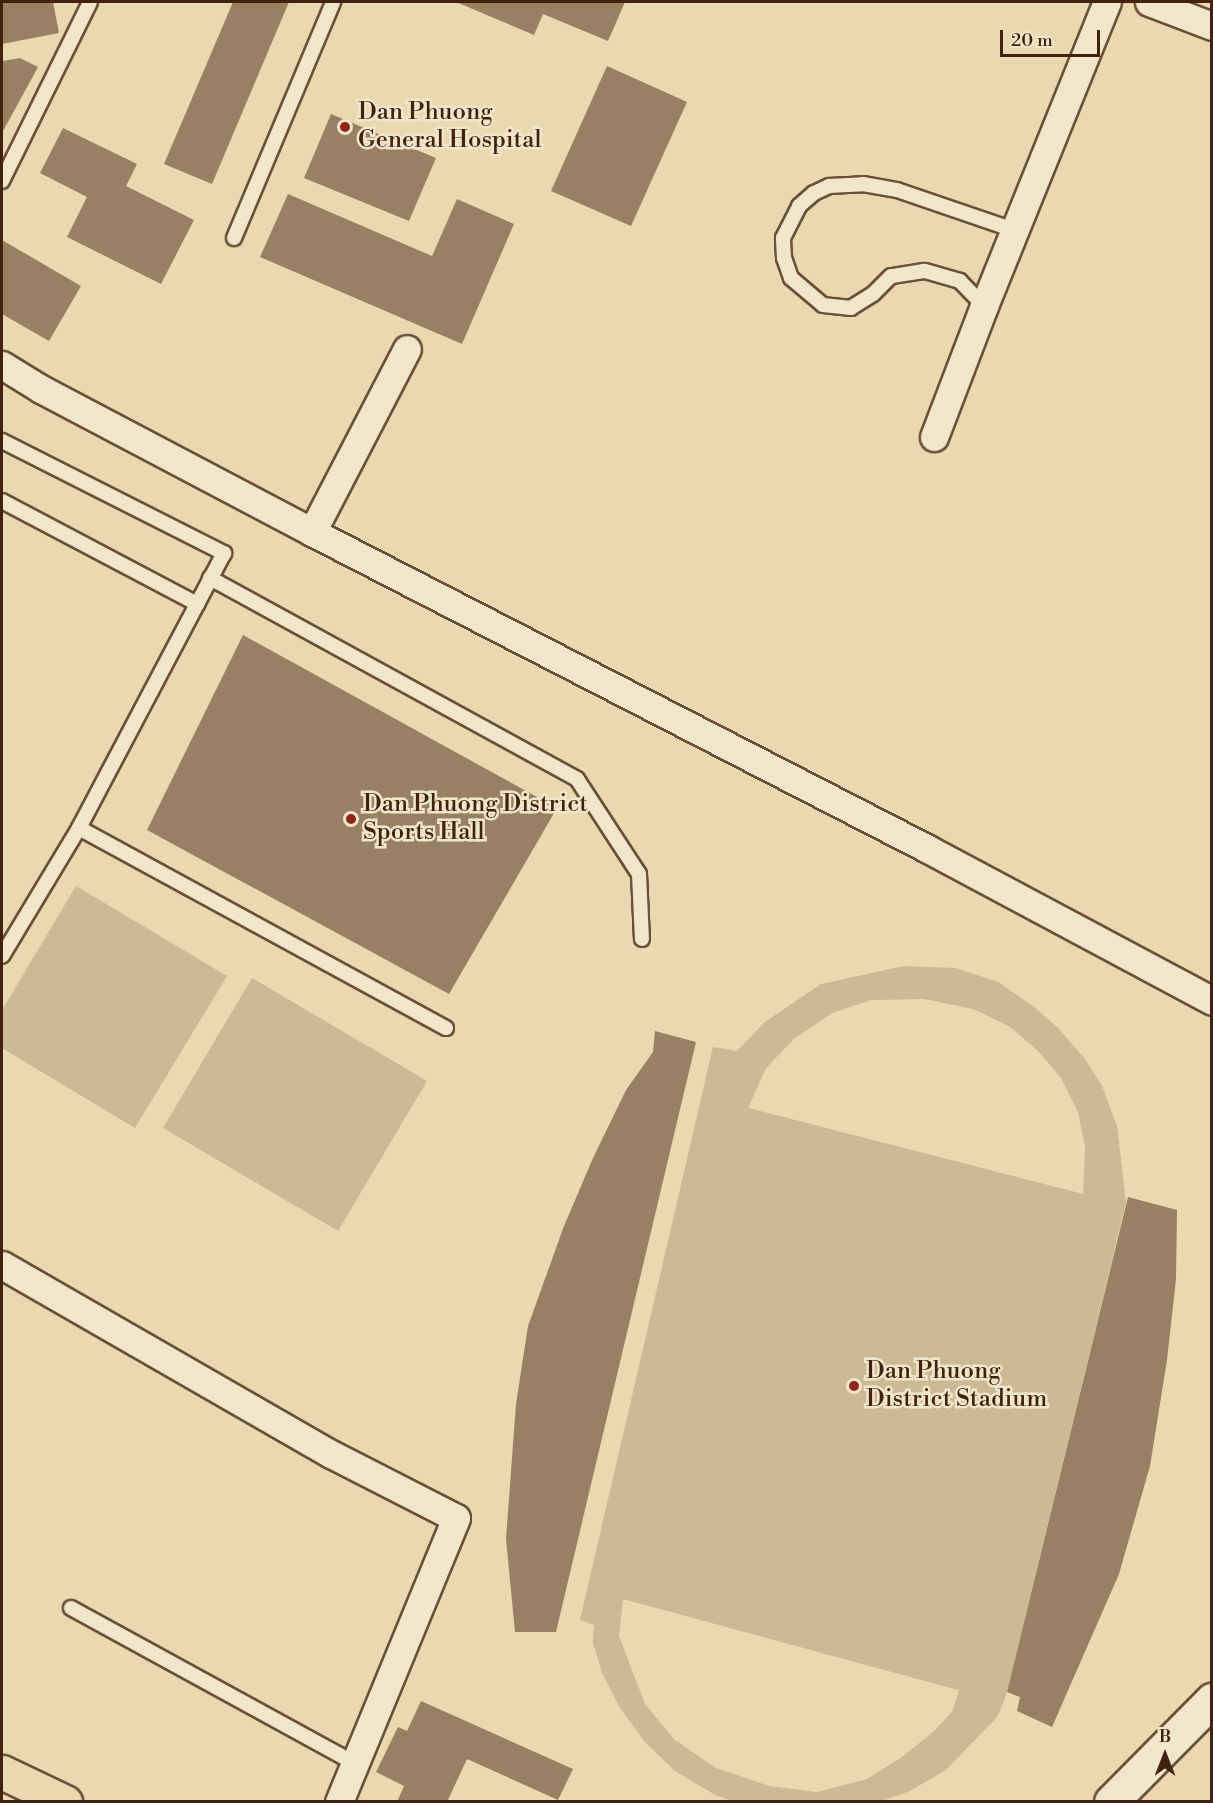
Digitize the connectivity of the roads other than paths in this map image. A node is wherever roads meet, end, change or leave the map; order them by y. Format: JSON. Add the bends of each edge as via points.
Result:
{"nodes":[{"id":1,"x":90,"y":2,"type":"edge"},
{"id":2,"x":333,"y":2,"type":"edge"},
{"id":3,"x":1107,"y":2,"type":"edge"},
{"id":4,"x":1149,"y":2,"type":"edge"},
{"id":5,"x":1212,"y":26,"type":"edge"},
{"id":6,"x":2,"y":181,"type":"edge"},
{"id":7,"x":1014,"y":230,"type":"junction"},
{"id":8,"x":234,"y":238,"type":"dead end"},
{"id":9,"x":984,"y":306,"type":"junction"},
{"id":10,"x":407,"y":349,"type":"dead end"},
{"id":11,"x":2,"y":365,"type":"edge"},
{"id":12,"x":934,"y":437,"type":"dead end"},
{"id":13,"x":2,"y":441,"type":"edge"},
{"id":14,"x":2,"y":501,"type":"edge"},
{"id":15,"x":312,"y":532,"type":"junction"},
{"id":16,"x":210,"y":578,"type":"junction"},
{"id":17,"x":196,"y":604,"type":"junction"},
{"id":18,"x":79,"y":828,"type":"junction"},
{"id":19,"x":642,"y":939,"type":"dead end"},
{"id":20,"x":2,"y":956,"type":"edge"},
{"id":21,"x":1212,"y":1001,"type":"edge"},
{"id":22,"x":446,"y":1028,"type":"dead end"},
{"id":23,"x":2,"y":1265,"type":"edge"},
{"id":24,"x":71,"y":1608,"type":"dead end"},
{"id":25,"x":1211,"y":1702,"type":"edge"},
{"id":26,"x":356,"y":1764,"type":"junction"},
{"id":27,"x":2,"y":1772,"type":"edge"},
{"id":28,"x":65,"y":1802,"type":"edge"},
{"id":29,"x":339,"y":1802,"type":"edge"},
{"id":30,"x":1111,"y":1802,"type":"edge"}],
"edges":[{"from":1,"to":6,"type":"lane"},
{"from":2,"to":8,"type":"lane"},
{"from":3,"to":7,"type":"street"},
{"from":4,"to":5,"type":"street"},
{"from":7,"to":9,"type":"street"},
{"from":7,"to":9,"type":"lane","via":[[897,190],[862,184],[829,186],[814,193],[799,206],[783,238],[791,278],[823,305],[851,308],[891,276],[924,271],[960,281]]},
{"from":9,"to":12,"type":"street"},
{"from":10,"to":15,"type":"street"},
{"from":11,"to":15,"type":"street"},
{"from":13,"to":16,"type":"lane","via":[[224,553]]},
{"from":14,"to":17,"type":"lane"},
{"from":15,"to":21,"type":"street","via":[[926,848]]},
{"from":16,"to":17,"type":"lane"},
{"from":16,"to":19,"type":"lane","via":[[577,779],[639,874]]},
{"from":17,"to":18,"type":"lane"},
{"from":18,"to":20,"type":"lane"},
{"from":18,"to":22,"type":"lane"},
{"from":23,"to":26,"type":"street","via":[[331,1454],[456,1518]]},
{"from":24,"to":26,"type":"lane"},
{"from":25,"to":30,"type":"street"},
{"from":26,"to":29,"type":"street"},
{"from":27,"to":28,"type":"highway"}]}
